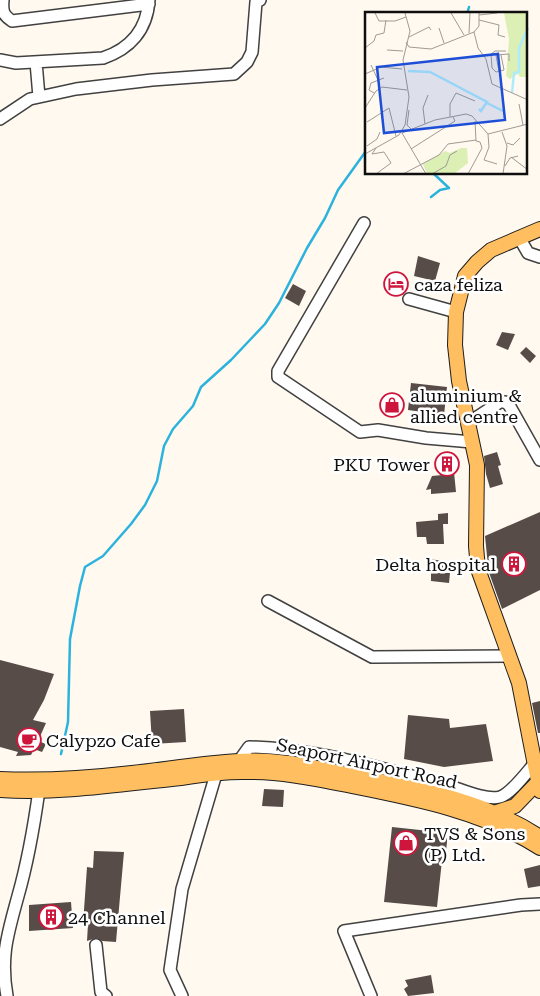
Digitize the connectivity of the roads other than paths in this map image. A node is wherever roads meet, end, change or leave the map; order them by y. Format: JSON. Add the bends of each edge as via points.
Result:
{"nodes":[{"id":1,"x":3,"y":0,"type":"edge"},
{"id":2,"x":260,"y":0,"type":"edge"},
{"id":3,"x":149,"y":2,"type":"edge"},
{"id":4,"x":0,"y":60,"type":"edge"},
{"id":5,"x":36,"y":62,"type":"junction"},
{"id":6,"x":39,"y":97,"type":"junction"},
{"id":7,"x":0,"y":119,"type":"edge"},
{"id":8,"x":364,"y":224,"type":"dead end"},
{"id":9,"x":540,"y":229,"type":"edge"},
{"id":10,"x":520,"y":239,"type":"junction"},
{"id":11,"x":540,"y":258,"type":"edge"},
{"id":12,"x":409,"y":299,"type":"dead end"},
{"id":13,"x":456,"y":312,"type":"junction"},
{"id":14,"x":468,"y":423,"type":"junction"},
{"id":15,"x":472,"y":442,"type":"junction"},
{"id":16,"x":540,"y":460,"type":"edge"},
{"id":17,"x":268,"y":601,"type":"dead end"},
{"id":18,"x":510,"y":656,"type":"junction"},
{"id":19,"x":239,"y":761,"type":"junction"},
{"id":20,"x":535,"y":763,"type":"junction"},
{"id":21,"x":216,"y":774,"type":"junction"},
{"id":22,"x":0,"y":779,"type":"edge"},
{"id":23,"x":539,"y":786,"type":"edge"},
{"id":24,"x":0,"y":790,"type":"edge"},
{"id":25,"x":39,"y":790,"type":"junction"},
{"id":26,"x":494,"y":812,"type":"junction"},
{"id":27,"x":539,"y":840,"type":"edge"},
{"id":28,"x":540,"y":904,"type":"edge"},
{"id":29,"x":3,"y":934,"type":"edge"},
{"id":30,"x":96,"y":945,"type":"dead end"},
{"id":31,"x":7,"y":996,"type":"edge"},
{"id":32,"x":106,"y":996,"type":"edge"},
{"id":33,"x":182,"y":996,"type":"edge"},
{"id":34,"x":371,"y":996,"type":"edge"}],
"edges":[{"from":1,"to":3,"type":"street","via":[[2,11],[12,21]]},
{"from":2,"to":6,"type":"street","via":[[256,2],[252,52],[234,74],[76,89]]},
{"from":3,"to":5,"type":"street","via":[[144,27],[124,48],[112,55]]},
{"from":4,"to":5,"type":"street"},
{"from":5,"to":6,"type":"street"},
{"from":6,"to":7,"type":"street","via":[[30,99]]},
{"from":8,"to":15,"type":"street","via":[[278,371],[278,377],[360,432],[378,430]]},
{"from":9,"to":10,"type":"main road"},
{"from":10,"to":11,"type":"street","via":[[528,253]]},
{"from":10,"to":13,"type":"main road","via":[[491,250],[477,262],[465,276]]},
{"from":12,"to":13,"type":"street"},
{"from":13,"to":14,"type":"main road","via":[[455,345]]},
{"from":14,"to":15,"type":"main road"},
{"from":14,"to":16,"type":"street","via":[[505,402]]},
{"from":15,"to":18,"type":"main road","via":[[477,465],[478,569]]},
{"from":17,"to":18,"type":"street","via":[[372,657]]},
{"from":18,"to":20,"type":"main road","via":[[519,683]]},
{"from":19,"to":20,"type":"street","via":[[249,747],[294,749],[496,798],[508,792]]},
{"from":19,"to":22,"type":"main road","name":"Seaport Airport Road","via":[[81,778]]},
{"from":19,"to":26,"type":"main road","name":"Seaport Airport Road","via":[[274,761],[334,772],[422,791]]},
{"from":20,"to":23,"type":"main road"},
{"from":21,"to":25,"type":"main road","name":"Seaport Airport Road"},
{"from":21,"to":27,"type":"main road","name":"Seaport Airport Road","via":[[266,772],[376,791],[463,813]]},
{"from":21,"to":33,"type":"street","via":[[182,889],[170,970]]},
{"from":23,"to":26,"type":"main road","via":[[515,806]]},
{"from":24,"to":25,"type":"main road","name":"Seaport Airport Road"},
{"from":25,"to":29,"type":"street","via":[[18,896]]},
{"from":26,"to":27,"type":"main road","name":"Seaport Airport Road"},
{"from":28,"to":34,"type":"street","via":[[344,931]]},
{"from":29,"to":31,"type":"street","via":[[0,964]]},
{"from":30,"to":32,"type":"street","via":[[101,992]]}]}
